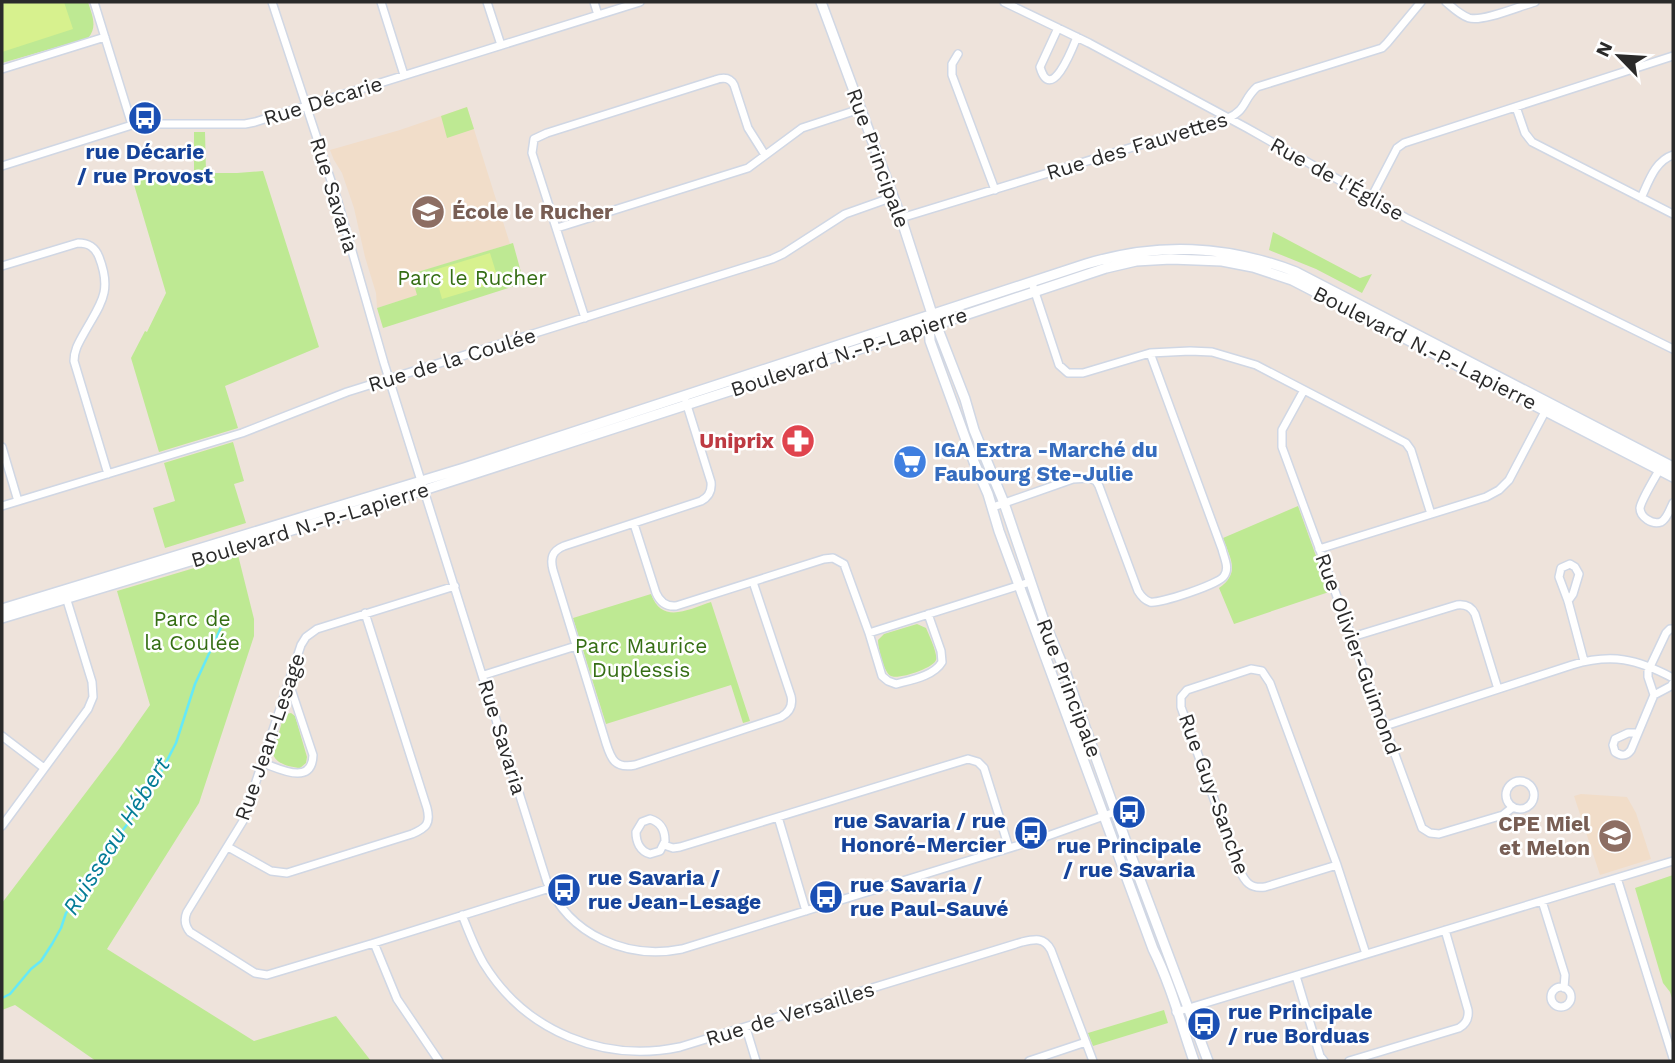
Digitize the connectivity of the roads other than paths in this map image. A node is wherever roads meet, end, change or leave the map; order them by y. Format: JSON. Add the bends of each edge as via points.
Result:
{"nodes":[{"id":1,"x":94,"y":2,"type":"edge"},
{"id":2,"x":272,"y":2,"type":"edge"},
{"id":3,"x":381,"y":2,"type":"edge"},
{"id":4,"x":487,"y":2,"type":"edge"},
{"id":5,"x":594,"y":2,"type":"edge"},
{"id":6,"x":640,"y":2,"type":"edge"},
{"id":7,"x":821,"y":2,"type":"edge"},
{"id":8,"x":1004,"y":2,"type":"edge"},
{"id":9,"x":1421,"y":2,"type":"edge"},
{"id":10,"x":1446,"y":2,"type":"edge"},
{"id":11,"x":1535,"y":2,"type":"edge"},
{"id":12,"x":598,"y":15,"type":"junction"},
{"id":13,"x":1058,"y":28,"type":"junction"},
{"id":14,"x":105,"y":37,"type":"junction"},
{"id":15,"x":1077,"y":37,"type":"junction"},
{"id":16,"x":500,"y":45,"type":"junction"},
{"id":17,"x":958,"y":54,"type":"dead end"},
{"id":18,"x":1673,"y":56,"type":"edge"},
{"id":19,"x":2,"y":69,"type":"edge"},
{"id":20,"x":404,"y":75,"type":"junction"},
{"id":21,"x":305,"y":106,"type":"junction"},
{"id":22,"x":1516,"y":107,"type":"junction"},
{"id":23,"x":860,"y":109,"type":"junction"},
{"id":24,"x":1228,"y":118,"type":"junction"},
{"id":25,"x":132,"y":125,"type":"junction"},
{"id":26,"x":765,"y":155,"type":"junction"},
{"id":27,"x":1673,"y":155,"type":"edge"},
{"id":28,"x":2,"y":166,"type":"edge"},
{"id":29,"x":995,"y":190,"type":"junction"},
{"id":30,"x":893,"y":197,"type":"junction"},
{"id":31,"x":1371,"y":198,"type":"junction"},
{"id":32,"x":1641,"y":198,"type":"junction"},
{"id":33,"x":1673,"y":214,"type":"edge"},
{"id":34,"x":901,"y":218,"type":"junction"},
{"id":35,"x":557,"y":228,"type":"junction"},
{"id":36,"x":2,"y":266,"type":"edge"},
{"id":37,"x":1034,"y":287,"type":"junction"},
{"id":38,"x":585,"y":318,"type":"junction"},
{"id":39,"x":932,"y":321,"type":"junction"},
{"id":40,"x":1673,"y":349,"type":"edge"},
{"id":41,"x":1150,"y":353,"type":"junction"},
{"id":42,"x":389,"y":379,"type":"junction"},
{"id":43,"x":1304,"y":390,"type":"junction"},
{"id":44,"x":685,"y":400,"type":"junction"},
{"id":45,"x":1548,"y":407,"type":"junction"},
{"id":46,"x":2,"y":447,"type":"edge"},
{"id":47,"x":1661,"y":466,"type":"junction"},
{"id":48,"x":1673,"y":467,"type":"edge"},
{"id":49,"x":108,"y":474,"type":"junction"},
{"id":50,"x":1673,"y":477,"type":"edge"},
{"id":51,"x":423,"y":485,"type":"junction"},
{"id":52,"x":18,"y":500,"type":"junction"},
{"id":53,"x":1004,"y":503,"type":"junction"},
{"id":54,"x":1673,"y":503,"type":"edge"},
{"id":55,"x":2,"y":506,"type":"edge"},
{"id":56,"x":993,"y":507,"type":"junction"},
{"id":57,"x":1431,"y":514,"type":"junction"},
{"id":58,"x":634,"y":524,"type":"junction"},
{"id":59,"x":1320,"y":549,"type":"junction"},
{"id":60,"x":753,"y":582,"type":"junction"},
{"id":61,"x":1030,"y":582,"type":"junction"},
{"id":62,"x":1020,"y":585,"type":"junction"},
{"id":63,"x":455,"y":586,"type":"junction"},
{"id":64,"x":66,"y":594,"type":"junction"},
{"id":65,"x":1568,"y":601,"type":"junction"},
{"id":66,"x":2,"y":609,"type":"edge"},
{"id":67,"x":365,"y":613,"type":"junction"},
{"id":68,"x":928,"y":614,"type":"junction"},
{"id":69,"x":2,"y":618,"type":"edge"},
{"id":70,"x":1673,"y":629,"type":"edge"},
{"id":71,"x":869,"y":633,"type":"junction"},
{"id":72,"x":1352,"y":638,"type":"junction"},
{"id":73,"x":576,"y":646,"type":"junction"},
{"id":74,"x":1584,"y":661,"type":"junction"},
{"id":75,"x":1651,"y":666,"type":"junction"},
{"id":76,"x":484,"y":676,"type":"junction"},
{"id":77,"x":1673,"y":680,"type":"edge"},
{"id":78,"x":289,"y":683,"type":"junction"},
{"id":79,"x":1498,"y":689,"type":"junction"},
{"id":80,"x":1654,"y":695,"type":"junction"},
{"id":81,"x":1385,"y":726,"type":"junction"},
{"id":82,"x":1638,"y":733,"type":"dead end"},
{"id":83,"x":2,"y":736,"type":"edge"},
{"id":84,"x":263,"y":763,"type":"junction"},
{"id":85,"x":44,"y":768,"type":"junction"},
{"id":86,"x":1513,"y":807,"type":"junction"},
{"id":87,"x":1115,"y":812,"type":"junction"},
{"id":88,"x":1104,"y":816,"type":"junction"},
{"id":89,"x":778,"y":817,"type":"junction"},
{"id":90,"x":2,"y":826,"type":"edge"},
{"id":91,"x":664,"y":845,"type":"junction"},
{"id":92,"x":228,"y":847,"type":"junction"},
{"id":93,"x":1009,"y":848,"type":"junction"},
{"id":94,"x":1673,"y":862,"type":"edge"},
{"id":95,"x":1337,"y":865,"type":"junction"},
{"id":96,"x":1617,"y":878,"type":"junction"},
{"id":97,"x":550,"y":888,"type":"junction"},
{"id":98,"x":1542,"y":901,"type":"junction"},
{"id":99,"x":806,"y":911,"type":"junction"},
{"id":100,"x":462,"y":915,"type":"junction"},
{"id":101,"x":1445,"y":930,"type":"junction"},
{"id":102,"x":374,"y":943,"type":"junction"},
{"id":103,"x":1366,"y":954,"type":"junction"},
{"id":104,"x":1296,"y":976,"type":"junction"},
{"id":105,"x":1564,"y":988,"type":"dead end"},
{"id":106,"x":1188,"y":1008,"type":"junction"},
{"id":107,"x":1177,"y":1012,"type":"junction"},
{"id":108,"x":746,"y":1028,"type":"junction"},
{"id":109,"x":1086,"y":1042,"type":"junction"},
{"id":110,"x":1673,"y":1060,"type":"edge"},
{"id":111,"x":439,"y":1061,"type":"edge"},
{"id":112,"x":756,"y":1061,"type":"edge"},
{"id":113,"x":1029,"y":1061,"type":"edge"},
{"id":114,"x":1093,"y":1061,"type":"edge"},
{"id":115,"x":1194,"y":1061,"type":"edge"},
{"id":116,"x":1208,"y":1061,"type":"edge"},
{"id":117,"x":1324,"y":1061,"type":"edge"},
{"id":118,"x":1349,"y":1061,"type":"edge"}],
"edges":[{"from":1,"to":14,"type":"street"},
{"from":2,"to":21,"type":"street","name":"Rue Savaria"},
{"from":3,"to":20,"type":"street"},
{"from":4,"to":16,"type":"street"},
{"from":5,"to":12,"type":"street"},
{"from":6,"to":12,"type":"street","name":"Rue Décarie"},
{"from":7,"to":23,"type":"street","name":"Rue Principale"},
{"from":8,"to":13,"type":"street","name":"Rue de l'Église","via":[[1026,8]]},
{"from":9,"to":24,"type":"street","name":"Rue des Fauvettes","via":[[1382,48],[1258,87],[1239,113]]},
{"from":10,"to":11,"type":"street","via":[[1479,19]]},
{"from":12,"to":16,"type":"street","name":"Rue Décarie"},
{"from":13,"to":15,"type":"street","name":"Rue de l'Église"},
{"from":13,"to":15,"type":"street","via":[[1040,67],[1048,79],[1059,74]]},
{"from":14,"to":19,"type":"street"},
{"from":14,"to":25,"type":"street"},
{"from":15,"to":24,"type":"street","name":"Rue de l'Église"},
{"from":16,"to":20,"type":"street","name":"Rue Décarie"},
{"from":17,"to":29,"type":"street","via":[[952,75]]},
{"from":18,"to":22,"type":"street"},
{"from":20,"to":21,"type":"street","name":"Rue Décarie"},
{"from":21,"to":25,"type":"street","name":"Rue Décarie","via":[[248,124]]},
{"from":21,"to":42,"type":"street","name":"Rue Savaria"},
{"from":22,"to":31,"type":"street","via":[[1404,142]]},
{"from":22,"to":32,"type":"street","via":[[1532,142]]},
{"from":23,"to":26,"type":"street","via":[[802,128]]},
{"from":23,"to":30,"type":"street","name":"Rue Principale"},
{"from":24,"to":29,"type":"street","name":"Rue des Fauvettes"},
{"from":24,"to":31,"type":"street","name":"Rue de l'Église"},
{"from":25,"to":28,"type":"street","name":"Rue Décarie"},
{"from":26,"to":35,"type":"street","via":[[748,168]]},
{"from":26,"to":35,"type":"street","via":[[745,120],[732,81],[726,78],[539,135],[533,153]]},
{"from":27,"to":32,"type":"street","via":[[1658,164]]},
{"from":29,"to":34,"type":"street","name":"Rue des Fauvettes"},
{"from":30,"to":34,"type":"street","name":"Rue Principale"},
{"from":30,"to":38,"type":"street","name":"Rue de la Coulée","via":[[845,214],[772,259]]},
{"from":31,"to":40,"type":"street","name":"Rue de l'Église"},
{"from":32,"to":33,"type":"street"},
{"from":34,"to":39,"type":"street","name":"Rue Principale"},
{"from":35,"to":38,"type":"street"},
{"from":36,"to":49,"type":"street","via":[[78,243],[96,250],[106,287],[74,361]]},
{"from":37,"to":39,"type":"street","name":"Boulevard N.-P.-Lapierre"},
{"from":37,"to":41,"type":"street","via":[[1059,365],[1068,373],[1083,373]]},
{"from":37,"to":45,"type":"street","name":"Boulevard N.-P.-Lapierre","via":[[1147,260],[1203,259],[1253,267],[1313,290]]},
{"from":38,"to":42,"type":"street","name":"Rue de la Coulée"},
{"from":39,"to":44,"type":"street","name":"Boulevard N.-P.-Lapierre"},
{"from":39,"to":53,"type":"street","name":"Rue Principale"},
{"from":39,"to":56,"type":"street","name":"Rue Principale","via":[[930,341]]},
{"from":41,"to":43,"type":"street","via":[[1218,354],[1250,363]]},
{"from":41,"to":53,"type":"street","via":[[1222,549],[1227,568],[1222,579],[1155,602],[1145,599],[1099,486],[1090,478],[1073,479]]},
{"from":42,"to":49,"type":"street","name":"Rue de la Coulée","via":[[242,433]]},
{"from":42,"to":51,"type":"street","name":"Rue Savaria"},
{"from":43,"to":57,"type":"street","via":[[1408,444]]},
{"from":43,"to":59,"type":"street","name":"Rue Olivier-Guimond","via":[[1282,430],[1281,444]]},
{"from":44,"to":51,"type":"street","name":"Boulevard N.-P.-Lapierre"},
{"from":44,"to":58,"type":"street","via":[[711,482],[709,494],[701,502]]},
{"from":45,"to":47,"type":"street","name":"Boulevard N.-P.-Lapierre"},
{"from":45,"to":57,"type":"street","via":[[1502,488]]},
{"from":46,"to":52,"type":"street"},
{"from":47,"to":48,"type":"street","name":"Boulevard N.-P.-Lapierre"},
{"from":47,"to":50,"type":"street","name":"Boulevard N.-P.-Lapierre"},
{"from":47,"to":54,"type":"street","via":[[1641,513],[1660,522]]},
{"from":49,"to":52,"type":"street","name":"Rue de la Coulée"},
{"from":51,"to":63,"type":"street","name":"Rue Savaria"},
{"from":51,"to":64,"type":"street","name":"Boulevard N.-P.-Lapierre"},
{"from":52,"to":55,"type":"street","name":"Rue de la Coulée"},
{"from":53,"to":56,"type":"street"},
{"from":53,"to":61,"type":"street","name":"Rue Principale"},
{"from":56,"to":62,"type":"street","name":"Rue Principale"},
{"from":57,"to":59,"type":"street"},
{"from":58,"to":60,"type":"street","via":[[656,593],[666,605],[676,606]]},
{"from":58,"to":73,"type":"street","via":[[564,546],[553,554],[553,570]]},
{"from":59,"to":72,"type":"street","name":"Rue Olivier-Guimond"},
{"from":60,"to":71,"type":"street","via":[[824,559],[838,559],[846,569]]},
{"from":60,"to":73,"type":"street","via":[[792,700],[781,717],[635,765],[619,765],[609,751]]},
{"from":61,"to":62,"type":"street"},
{"from":61,"to":87,"type":"street","name":"Rue Principale"},
{"from":62,"to":68,"type":"street"},
{"from":62,"to":88,"type":"street","name":"Rue Principale"},
{"from":63,"to":67,"type":"street","name":"Rue Jean-Lesage"},
{"from":63,"to":76,"type":"street","name":"Rue Savaria"},
{"from":64,"to":66,"type":"street","name":"Boulevard N.-P.-Lapierre"},
{"from":64,"to":69,"type":"street","name":"Boulevard N.-P.-Lapierre"},
{"from":64,"to":85,"type":"street","via":[[93,693],[88,709]]},
{"from":65,"to":65,"type":"street","via":[[1579,574],[1570,564],[1559,574]]},
{"from":65,"to":74,"type":"street"},
{"from":67,"to":78,"type":"street","name":"Rue Jean-Lesage","via":[[309,634]]},
{"from":67,"to":92,"type":"street","via":[[427,808],[427,824],[412,834],[286,873],[271,872]]},
{"from":68,"to":71,"type":"street"},
{"from":68,"to":71,"type":"street","via":[[942,662],[935,671],[905,681],[894,683],[882,676]]},
{"from":70,"to":75,"type":"street","via":[[1666,632]]},
{"from":72,"to":79,"type":"street","via":[[1465,605],[1475,614]]},
{"from":72,"to":81,"type":"street","name":"Rue Olivier-Guimond"},
{"from":73,"to":76,"type":"street"},
{"from":74,"to":75,"type":"street","via":[[1626,660]]},
{"from":74,"to":79,"type":"street"},
{"from":75,"to":77,"type":"street"},
{"from":75,"to":80,"type":"street","via":[[1647,675]]},
{"from":76,"to":97,"type":"street","name":"Rue Savaria"},
{"from":77,"to":80,"type":"street"},
{"from":78,"to":84,"type":"street","name":"Rue Jean-Lesage"},
{"from":78,"to":84,"type":"street","via":[[312,763],[299,774]]},
{"from":79,"to":81,"type":"street"},
{"from":80,"to":82,"type":"street"},
{"from":81,"to":86,"type":"street","name":"Rue Olivier-Guimond","via":[[1424,830],[1439,834],[1498,817]]},
{"from":83,"to":85,"type":"street"},
{"from":84,"to":92,"type":"street","name":"Rue Jean-Lesage","via":[[243,821]]},
{"from":85,"to":90,"type":"street"},
{"from":86,"to":86,"type":"street","name":"Rue Olivier-Guimond","via":[[1530,807],[1535,795],[1527,782],[1518,780],[1507,789]]},
{"from":87,"to":88,"type":"street","name":"Rue Savaria"},
{"from":87,"to":106,"type":"street","name":"Rue Principale"},
{"from":88,"to":93,"type":"street","name":"Rue Savaria"},
{"from":88,"to":107,"type":"street","name":"Rue Principale"},
{"from":89,"to":91,"type":"street","via":[[680,847]]},
{"from":89,"to":93,"type":"street","via":[[973,759],[984,768]]},
{"from":89,"to":99,"type":"street"},
{"from":91,"to":91,"type":"street","via":[[659,823],[650,819],[640,824],[636,836],[644,851],[655,853]]},
{"from":92,"to":102,"type":"street","name":"Rue Jean-Lesage","via":[[187,912],[186,925],[195,935],[263,975]]},
{"from":93,"to":99,"type":"street","name":"Rue Savaria"},
{"from":94,"to":96,"type":"street"},
{"from":95,"to":95,"type":"street","name":"Rue Guy-Sanche","via":[[1265,887],[1248,885],[1181,707],[1187,690],[1251,669],[1265,674]]},
{"from":95,"to":103,"type":"street","name":"Rue Guy-Sanche"},
{"from":96,"to":98,"type":"street"},
{"from":96,"to":110,"type":"street"},
{"from":97,"to":99,"type":"street","name":"Rue Savaria","via":[[576,922],[599,939],[652,953],[682,949]]},
{"from":97,"to":100,"type":"street","name":"Rue Jean-Lesage"},
{"from":98,"to":101,"type":"street"},
{"from":98,"to":105,"type":"street"},
{"from":100,"to":102,"type":"street","name":"Rue Jean-Lesage"},
{"from":100,"to":108,"type":"street","name":"Rue de Versailles","via":[[476,949],[505,992],[533,1017],[565,1036],[592,1046],[660,1056]]},
{"from":101,"to":103,"type":"street"},
{"from":101,"to":118,"type":"street","via":[[1467,1006],[1464,1024]]},
{"from":102,"to":111,"type":"street","via":[[397,999]]},
{"from":103,"to":104,"type":"street"},
{"from":104,"to":106,"type":"street"},
{"from":104,"to":117,"type":"street"},
{"from":106,"to":107,"type":"street"},
{"from":106,"to":116,"type":"street","name":"Rue Principale"},
{"from":107,"to":115,"type":"street","name":"Rue Principale"},
{"from":108,"to":109,"type":"street","name":"Rue de Versailles","via":[[1037,939],[1050,947]]},
{"from":108,"to":112,"type":"street"},
{"from":109,"to":113,"type":"street"},
{"from":109,"to":114,"type":"street","name":"Rue de Versailles"}]}
